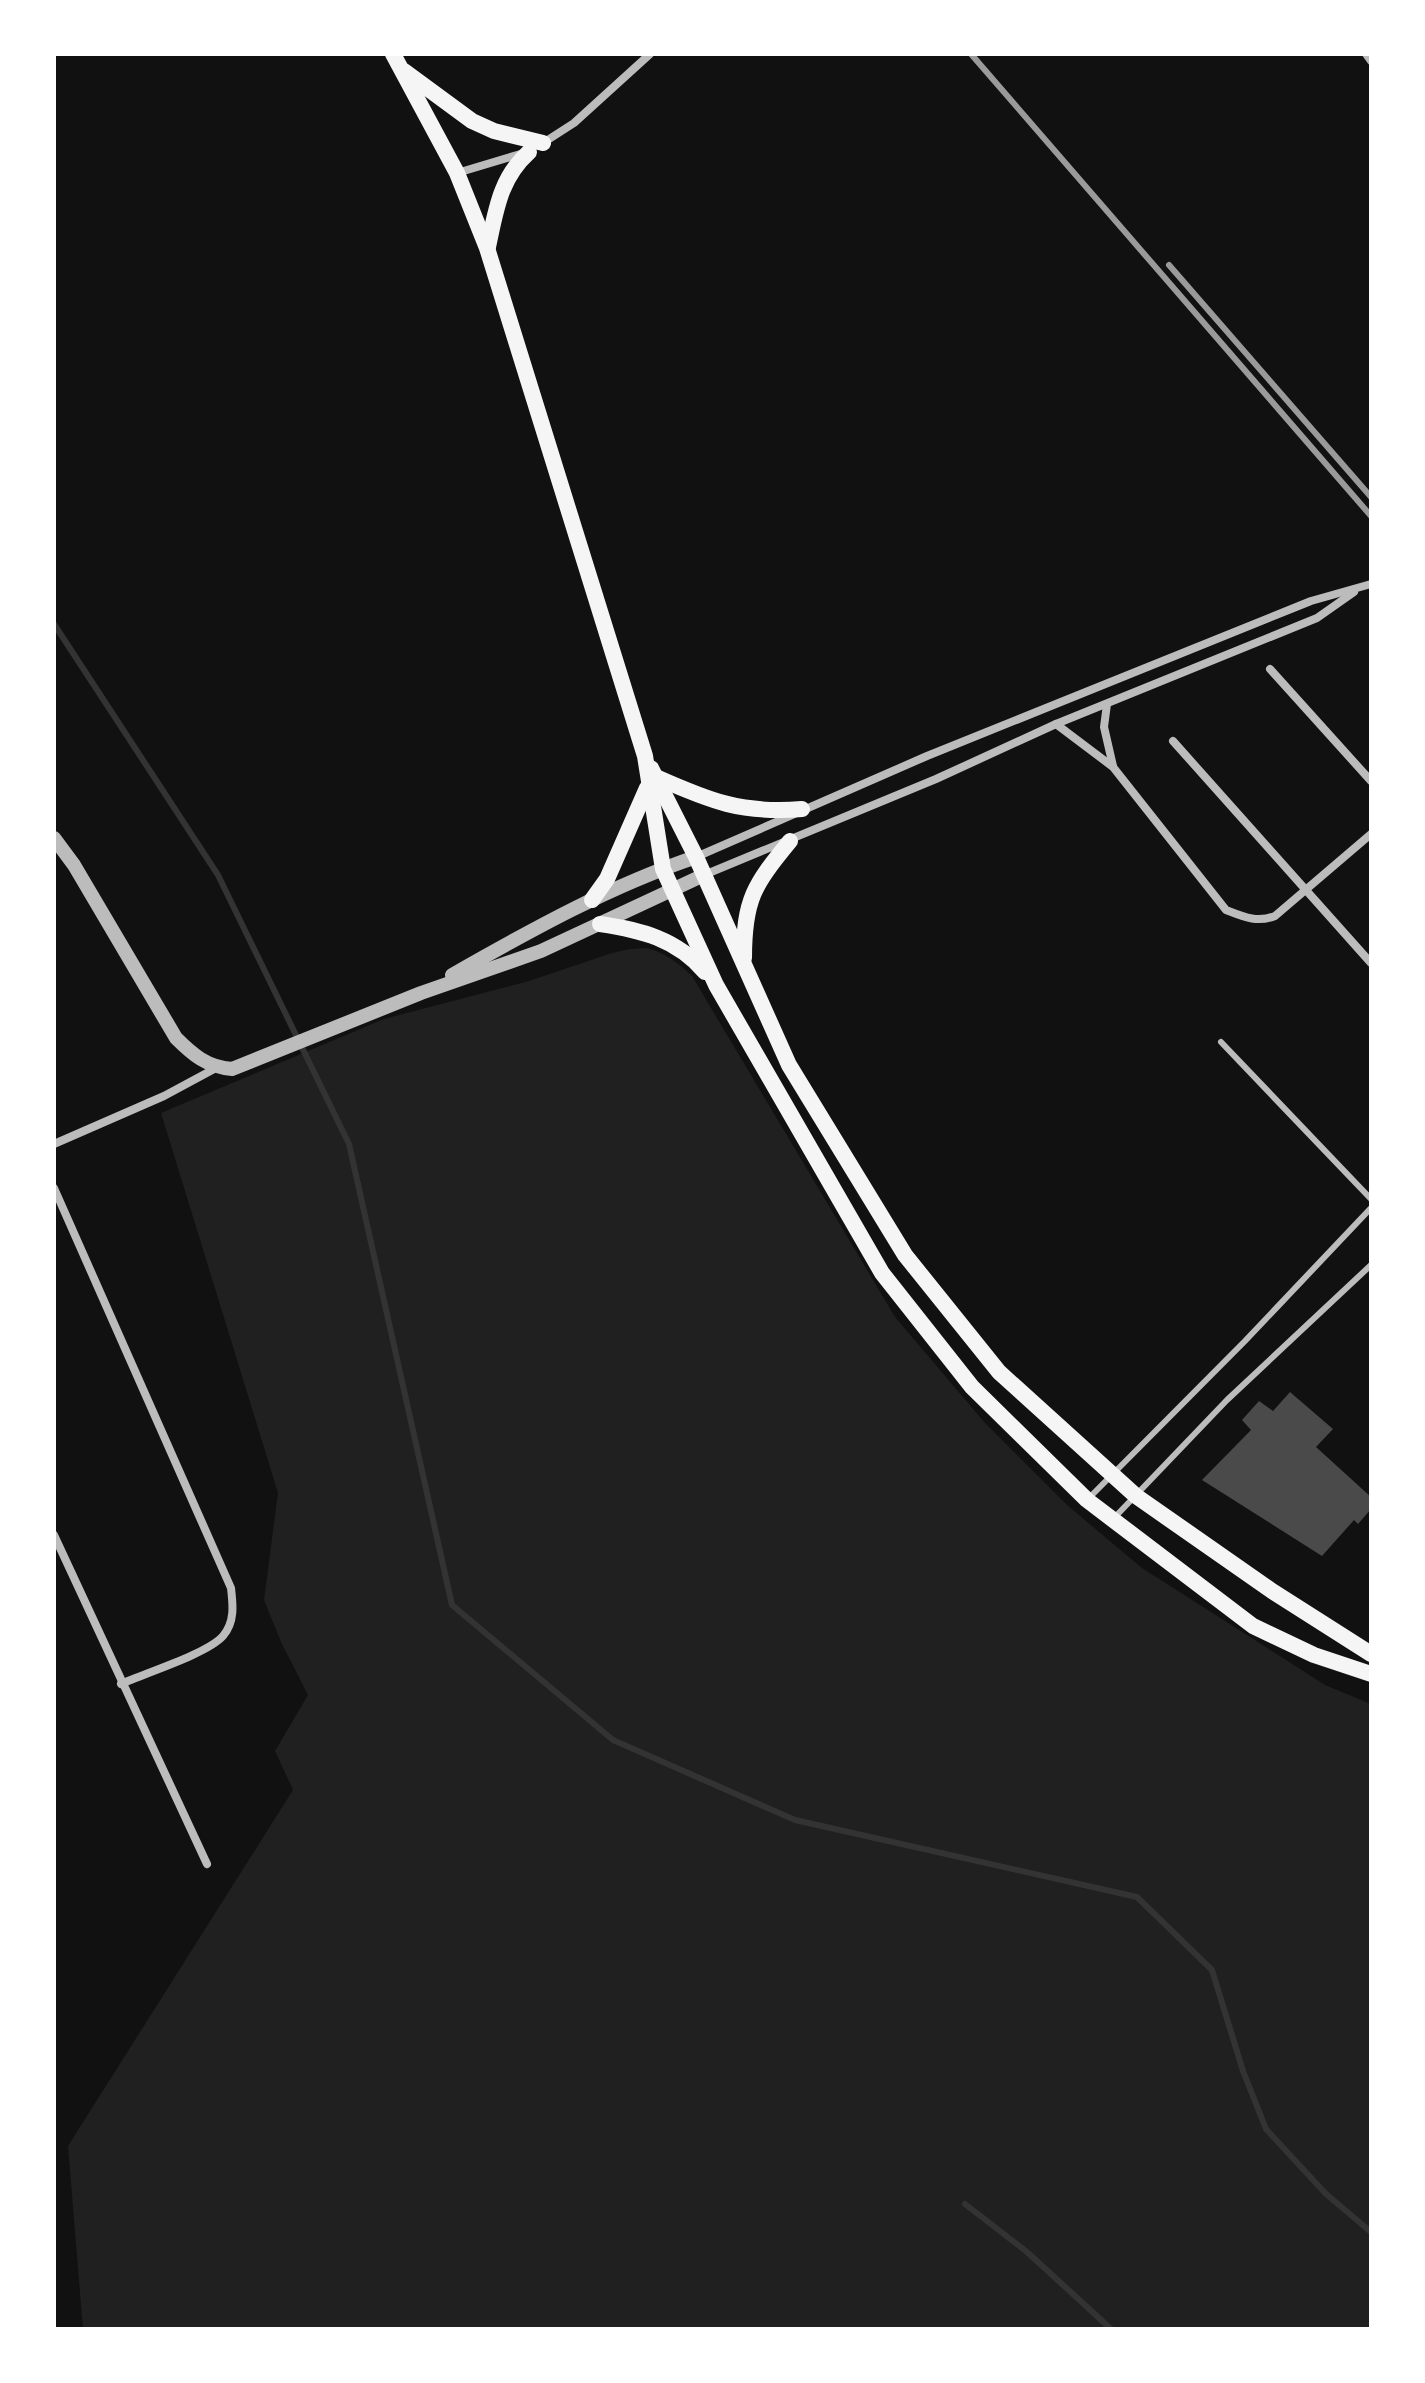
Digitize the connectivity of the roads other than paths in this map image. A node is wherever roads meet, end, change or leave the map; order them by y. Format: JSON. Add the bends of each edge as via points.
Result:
{"nodes":[{"id":1,"x":650,"y":54,"type":"edge"},
{"id":2,"x":1366,"y":54,"type":"edge"},
{"id":3,"x":396,"y":61,"type":"edge"},
{"id":4,"x":1371,"y":61,"type":"edge"},
{"id":5,"x":536,"y":148,"type":"junction"},
{"id":6,"x":457,"y":173,"type":"junction"},
{"id":7,"x":487,"y":248,"type":"junction"},
{"id":8,"x":1371,"y":584,"type":"edge"},
{"id":9,"x":1357,"y":589,"type":"junction"},
{"id":10,"x":1270,"y":669,"type":"dead end"},
{"id":11,"x":1107,"y":704,"type":"junction"},
{"id":12,"x":1056,"y":724,"type":"junction"},
{"id":13,"x":1173,"y":741,"type":"dead end"},
{"id":14,"x":1113,"y":767,"type":"junction"},
{"id":15,"x":652,"y":780,"type":"junction"},
{"id":16,"x":1371,"y":781,"type":"edge"},
{"id":17,"x":802,"y":809,"type":"junction"},
{"id":18,"x":1371,"y":834,"type":"edge"},
{"id":19,"x":54,"y":838,"type":"edge"},
{"id":20,"x":790,"y":841,"type":"junction"},
{"id":21,"x":696,"y":857,"type":"junction"},
{"id":22,"x":663,"y":869,"type":"junction"},
{"id":23,"x":704,"y":875,"type":"junction"},
{"id":24,"x":1305,"y":889,"type":"junction"},
{"id":25,"x":673,"y":890,"type":"junction"},
{"id":26,"x":592,"y":900,"type":"junction"},
{"id":27,"x":600,"y":924,"type":"junction"},
{"id":28,"x":1371,"y":963,"type":"edge"},
{"id":29,"x":744,"y":965,"type":"junction"},
{"id":30,"x":716,"y":985,"type":"junction"},
{"id":31,"x":421,"y":993,"type":"junction"},
{"id":32,"x":1221,"y":1042,"type":"dead end"},
{"id":33,"x":216,"y":1068,"type":"junction"},
{"id":34,"x":54,"y":1144,"type":"edge"},
{"id":35,"x":54,"y":1188,"type":"edge"},
{"id":36,"x":1371,"y":1199,"type":"edge"},
{"id":37,"x":1371,"y":1208,"type":"edge"},
{"id":38,"x":1371,"y":1265,"type":"edge"},
{"id":39,"x":1111,"y":1475,"type":"junction"},
{"id":40,"x":1136,"y":1496,"type":"junction"},
{"id":41,"x":1087,"y":1500,"type":"junction"},
{"id":42,"x":1112,"y":1520,"type":"junction"},
{"id":43,"x":54,"y":1535,"type":"edge"},
{"id":44,"x":1371,"y":1654,"type":"edge"},
{"id":45,"x":1371,"y":1674,"type":"edge"},
{"id":46,"x":121,"y":1684,"type":"junction"},
{"id":47,"x":207,"y":1864,"type":"dead end"}],
"edges":[{"from":1,"to":5,"type":"street","via":[[574,123]]},
{"from":2,"to":4,"type":"street"},
{"from":3,"to":5,"type":"main road","via":[[472,121]]},
{"from":3,"to":6,"type":"main road"},
{"from":5,"to":6,"type":"street"},
{"from":5,"to":7,"type":"main road","via":[[512,167]]},
{"from":6,"to":7,"type":"main road"},
{"from":7,"to":15,"type":"main road"},
{"from":8,"to":9,"type":"street"},
{"from":9,"to":11,"type":"street","via":[[1317,618]]},
{"from":9,"to":17,"type":"street","via":[[1311,601]]},
{"from":10,"to":16,"type":"street"},
{"from":11,"to":12,"type":"street"},
{"from":11,"to":14,"type":"street","via":[[1104,727]]},
{"from":12,"to":14,"type":"street"},
{"from":12,"to":20,"type":"street"},
{"from":13,"to":24,"type":"street"},
{"from":14,"to":24,"type":"street","via":[[1226,910],[1262,921]]},
{"from":15,"to":17,"type":"main road","via":[[725,805],[771,812]]},
{"from":15,"to":21,"type":"main road"},
{"from":15,"to":22,"type":"main road"},
{"from":15,"to":26,"type":"main road","via":[[607,879]]},
{"from":17,"to":21,"type":"street"},
{"from":18,"to":24,"type":"street"},
{"from":19,"to":33,"type":"street","via":[[176,1038]]},
{"from":20,"to":23,"type":"street"},
{"from":20,"to":29,"type":"main road","via":[[751,897]]},
{"from":21,"to":22,"type":"street"},
{"from":21,"to":23,"type":"main road"},
{"from":22,"to":25,"type":"main road"},
{"from":22,"to":26,"type":"street"},
{"from":23,"to":25,"type":"street"},
{"from":23,"to":29,"type":"main road"},
{"from":24,"to":28,"type":"street"},
{"from":25,"to":27,"type":"street"},
{"from":25,"to":30,"type":"main road"},
{"from":26,"to":31,"type":"street"},
{"from":27,"to":30,"type":"main road","via":[[644,932],[681,948]]},
{"from":27,"to":31,"type":"street"},
{"from":29,"to":39,"type":"main road","via":[[789,1065],[905,1255],[999,1372]]},
{"from":30,"to":41,"type":"main road","via":[[882,1273],[972,1387]]},
{"from":31,"to":33,"type":"street","via":[[252,1063]]},
{"from":32,"to":36,"type":"lane"},
{"from":33,"to":34,"type":"street"},
{"from":35,"to":46,"type":"street","via":[[231,1588],[233,1608],[222,1637]]},
{"from":37,"to":39,"type":"lane"},
{"from":38,"to":40,"type":"lane","via":[[1227,1400]]},
{"from":39,"to":40,"type":"main road"},
{"from":39,"to":41,"type":"lane"},
{"from":40,"to":42,"type":"lane"},
{"from":40,"to":44,"type":"main road"},
{"from":41,"to":42,"type":"main road"},
{"from":42,"to":45,"type":"main road","via":[[1253,1626]]},
{"from":43,"to":46,"type":"street"},
{"from":46,"to":47,"type":"street"}]}
